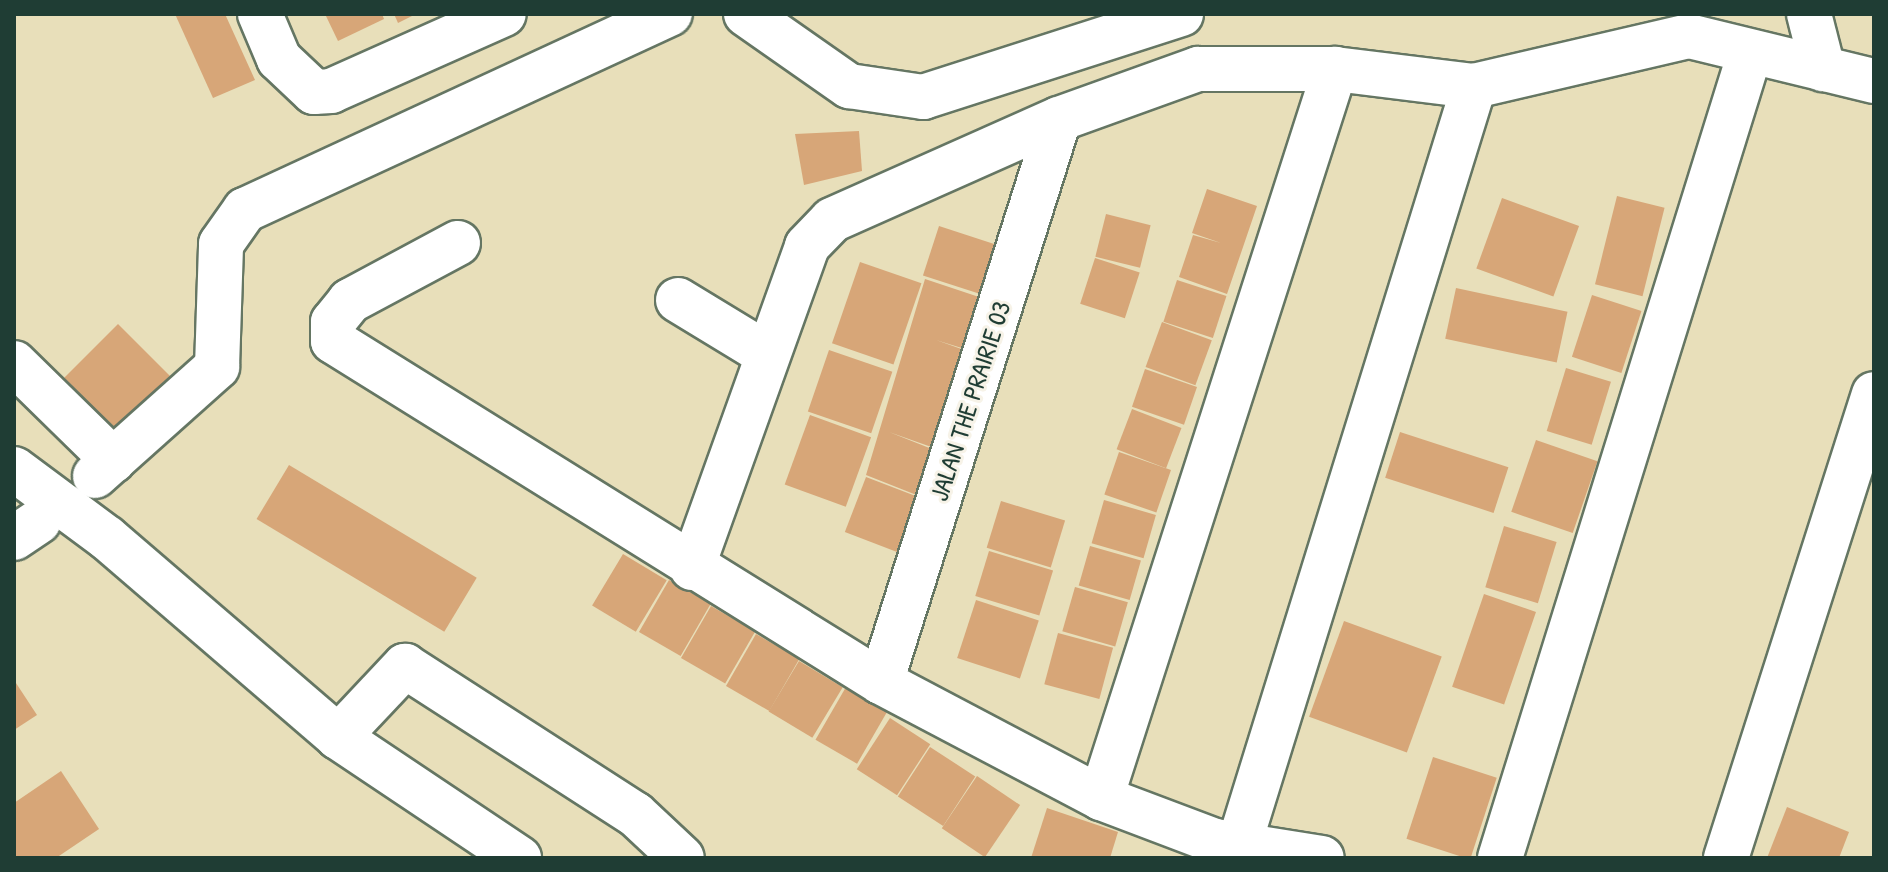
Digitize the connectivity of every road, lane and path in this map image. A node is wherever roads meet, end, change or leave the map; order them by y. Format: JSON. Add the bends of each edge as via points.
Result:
{"nodes":[{"id":1,"x":260,"y":14,"type":"edge"},
{"id":2,"x":670,"y":14,"type":"edge"},
{"id":3,"x":746,"y":14,"type":"edge"},
{"id":4,"x":1181,"y":14,"type":"edge"},
{"id":5,"x":1809,"y":14,"type":"edge"},
{"id":6,"x":483,"y":18,"type":"edge"},
{"id":7,"x":1706,"y":25,"type":"edge"},
{"id":8,"x":1749,"y":56,"type":"junction"},
{"id":9,"x":1335,"y":69,"type":"junction"},
{"id":10,"x":1823,"y":69,"type":"junction"},
{"id":11,"x":1874,"y":81,"type":"edge"},
{"id":12,"x":1474,"y":86,"type":"junction"},
{"id":13,"x":1059,"y":119,"type":"junction"},
{"id":14,"x":458,"y":243,"type":"dead end"},
{"id":15,"x":678,"y":300,"type":"dead end"},
{"id":16,"x":765,"y":353,"type":"junction"},
{"id":17,"x":14,"y":363,"type":"edge"},
{"id":18,"x":1874,"y":394,"type":"edge"},
{"id":19,"x":14,"y":469,"type":"edge"},
{"id":20,"x":692,"y":568,"type":"junction"},
{"id":21,"x":881,"y":682,"type":"junction"},
{"id":22,"x":338,"y":737,"type":"junction"},
{"id":23,"x":1101,"y":798,"type":"junction"},
{"id":24,"x":1158,"y":840,"type":"edge"},
{"id":25,"x":1221,"y":849,"type":"edge"},
{"id":26,"x":519,"y":858,"type":"edge"},
{"id":27,"x":682,"y":858,"type":"edge"},
{"id":28,"x":1322,"y":858,"type":"edge"},
{"id":29,"x":1500,"y":858,"type":"edge"},
{"id":30,"x":1726,"y":858,"type":"edge"}],
"edges":[{"from":1,"to":6,"type":"street","via":[[279,59],[314,92],[331,91]]},
{"from":2,"to":17,"type":"street","via":[[245,210],[221,244],[217,367],[104,468]]},
{"from":3,"to":4,"type":"street","via":[[849,86],[923,97]]},
{"from":5,"to":10,"type":"street"},
{"from":7,"to":8,"type":"street"},
{"from":7,"to":12,"type":"street"},
{"from":8,"to":10,"type":"street"},
{"from":8,"to":29,"type":"street"},
{"from":9,"to":12,"type":"street"},
{"from":9,"to":13,"type":"street","via":[[1198,69]]},
{"from":9,"to":23,"type":"street"},
{"from":10,"to":11,"type":"street"},
{"from":12,"to":25,"type":"street"},
{"from":13,"to":16,"type":"street","via":[[832,220],[807,246]]},
{"from":13,"to":21,"type":"street","name":"JALAN THE PRAIRIE 03"},
{"from":14,"to":20,"type":"street","via":[[350,301],[333,322],[333,341]]},
{"from":15,"to":16,"type":"street"},
{"from":16,"to":20,"type":"street"},
{"from":18,"to":30,"type":"street"},
{"from":19,"to":22,"type":"street"},
{"from":20,"to":21,"type":"street"},
{"from":21,"to":23,"type":"street"},
{"from":22,"to":26,"type":"street"},
{"from":22,"to":27,"type":"street","via":[[405,666],[635,814]]},
{"from":23,"to":24,"type":"street"},
{"from":24,"to":25,"type":"street"},
{"from":25,"to":28,"type":"street"}]}
